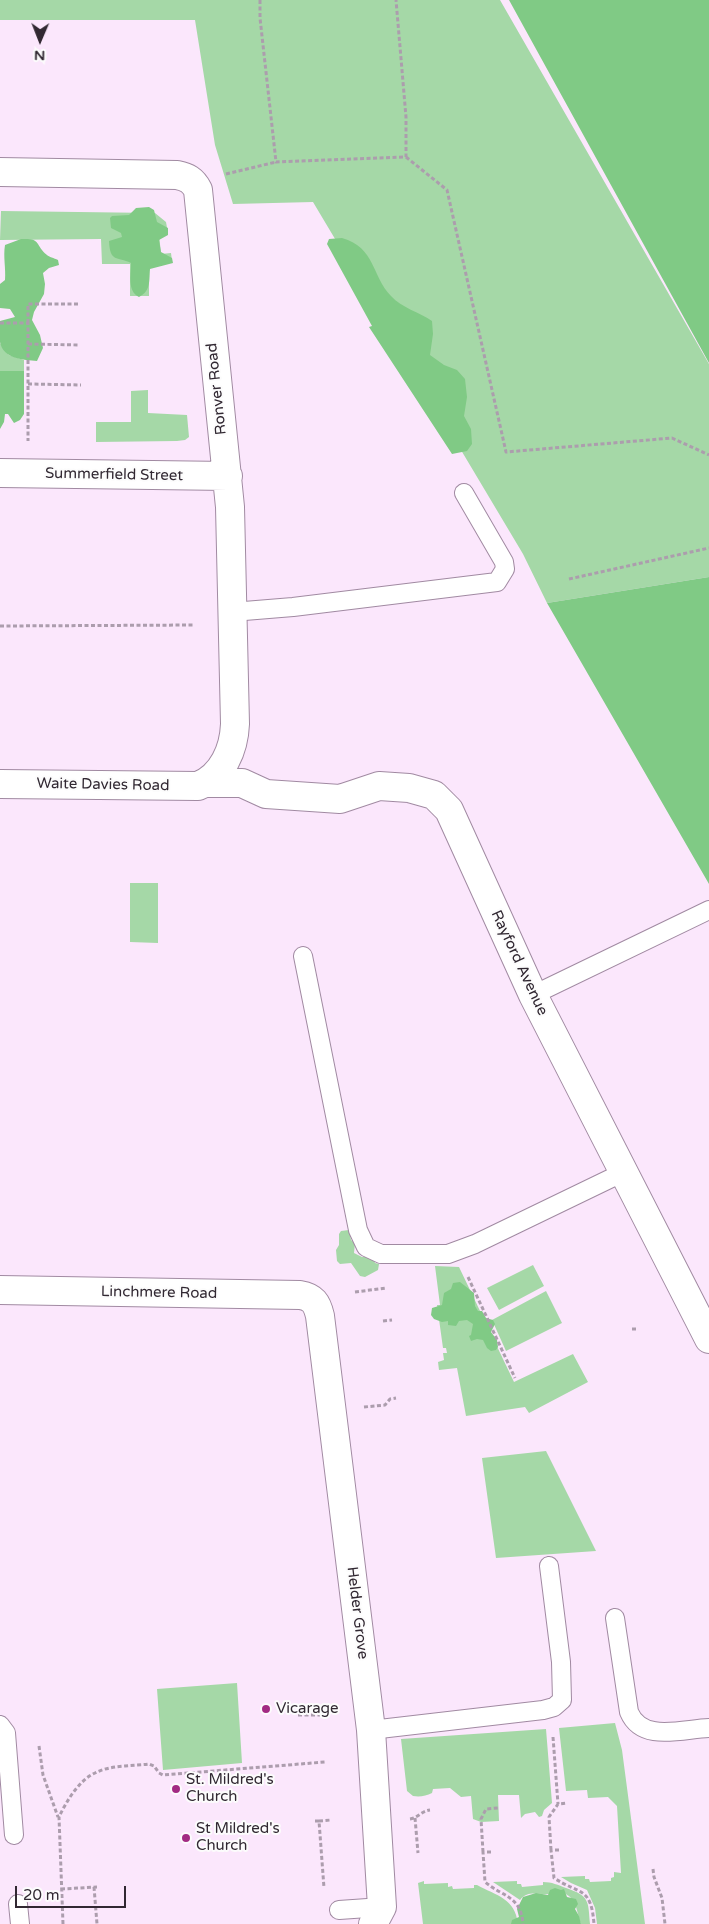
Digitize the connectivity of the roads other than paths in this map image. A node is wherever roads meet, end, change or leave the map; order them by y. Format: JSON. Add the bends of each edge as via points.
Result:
{"nodes":[{"id":1,"x":0,"y":172,"type":"edge"},
{"id":2,"x":0,"y":473,"type":"edge"},
{"id":3,"x":228,"y":476,"type":"junction"},
{"id":4,"x":464,"y":493,"type":"dead end"},
{"id":5,"x":232,"y":612,"type":"junction"},
{"id":6,"x":206,"y":783,"type":"junction"},
{"id":7,"x":0,"y":784,"type":"edge"},
{"id":8,"x":709,"y":910,"type":"edge"},
{"id":9,"x":303,"y":956,"type":"dead end"},
{"id":10,"x":533,"y":996,"type":"junction"},
{"id":11,"x":624,"y":1172,"type":"junction"},
{"id":12,"x":0,"y":1290,"type":"edge"},
{"id":13,"x":315,"y":1301,"type":"joint"},
{"id":14,"x":709,"y":1339,"type":"edge"},
{"id":15,"x":550,"y":1566,"type":"dead end"},
{"id":16,"x":615,"y":1618,"type":"dead end"},
{"id":17,"x":0,"y":1725,"type":"edge"},
{"id":18,"x":709,"y":1728,"type":"edge"},
{"id":19,"x":371,"y":1730,"type":"junction"},
{"id":20,"x":14,"y":1835,"type":"dead end"},
{"id":21,"x":18,"y":1904,"type":"dead end"},
{"id":22,"x":339,"y":1910,"type":"dead end"},
{"id":23,"x":377,"y":1916,"type":"edge"},
{"id":24,"x":20,"y":1924,"type":"edge"}],
"edges":[{"from":1,"to":3,"type":"street","name":"Ronver Road","via":[[177,175],[194,182],[199,198]]},
{"from":2,"to":3,"type":"street","name":"Summerfield Street"},
{"from":3,"to":5,"type":"street","name":"Ronver Road"},
{"from":4,"to":5,"type":"lane","via":[[504,562],[505,569],[498,582]]},
{"from":5,"to":6,"type":"street","name":"Ronver Road","via":[[233,743],[224,764]]},
{"from":6,"to":7,"type":"street","name":"Waite Davies Road","via":[[198,786]]},
{"from":6,"to":10,"type":"street","name":"Rayford Avenue","via":[[242,783],[266,794],[340,799],[379,786],[408,788],[434,795],[449,810]]},
{"from":8,"to":10,"type":"lane"},
{"from":9,"to":11,"type":"lane","via":[[358,1230],[366,1247],[381,1254],[417,1256],[456,1252]]},
{"from":10,"to":11,"type":"street","name":"Rayford Avenue"},
{"from":11,"to":14,"type":"street","name":"Rayford Avenue"},
{"from":12,"to":13,"type":"street","name":"Linchmere Road","via":[[300,1295]]},
{"from":13,"to":19,"type":"street","name":"Helder Grove","via":[[320,1316]]},
{"from":15,"to":19,"type":"lane","via":[[561,1662],[562,1700],[558,1704],[544,1710]]},
{"from":16,"to":18,"type":"lane","via":[[632,1720],[652,1732]]},
{"from":17,"to":20,"type":"lane","via":[[6,1732]]},
{"from":19,"to":23,"type":"street","name":"Helder Grove"},
{"from":21,"to":24,"type":"lane"},
{"from":22,"to":23,"type":"lane"}]}
